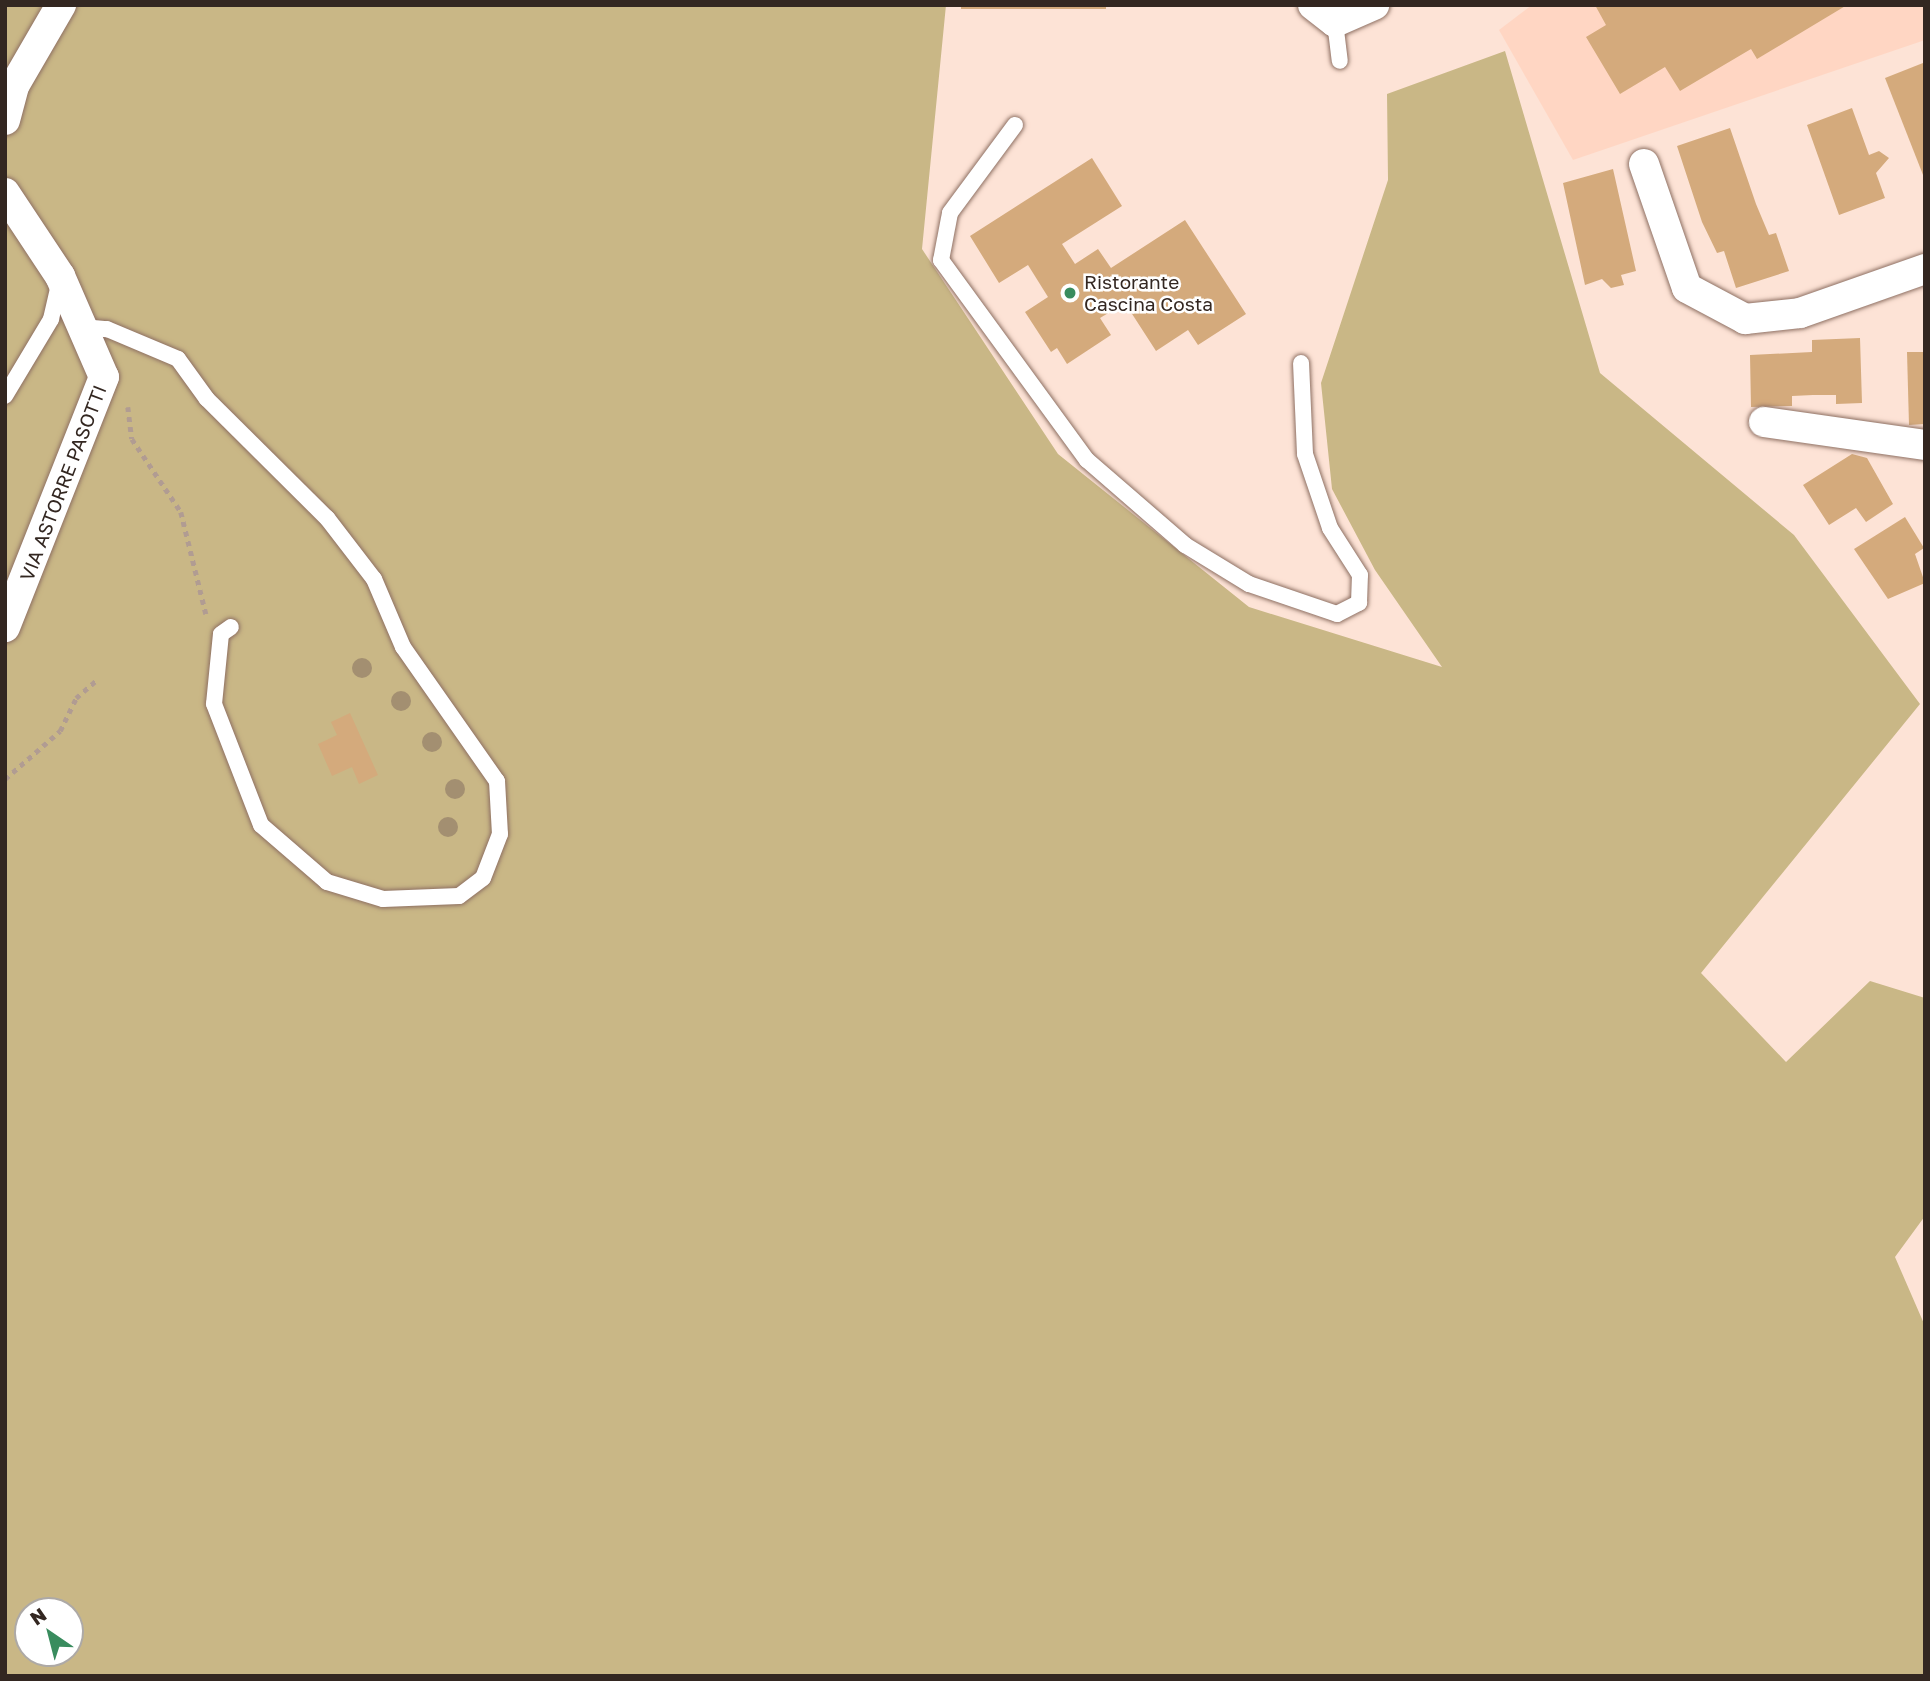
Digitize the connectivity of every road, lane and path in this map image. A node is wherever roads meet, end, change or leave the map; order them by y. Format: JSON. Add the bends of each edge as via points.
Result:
{"nodes":[{"id":1,"x":61,"y":5,"type":"edge"},
{"id":2,"x":1374,"y":5,"type":"edge"},
{"id":3,"x":1324,"y":14,"type":"edge"},
{"id":4,"x":1340,"y":61,"type":"dead end"},
{"id":5,"x":5,"y":120,"type":"edge"},
{"id":6,"x":1015,"y":125,"type":"dead end"},
{"id":7,"x":1644,"y":164,"type":"dead end"},
{"id":8,"x":5,"y":192,"type":"edge"},
{"id":9,"x":1925,"y":269,"type":"edge"},
{"id":10,"x":60,"y":276,"type":"junction"},
{"id":11,"x":82,"y":327,"type":"junction"},
{"id":12,"x":1301,"y":363,"type":"dead end"},
{"id":13,"x":5,"y":396,"type":"edge"},
{"id":14,"x":127,"y":402,"type":"dead end"},
{"id":15,"x":1764,"y":422,"type":"dead end"},
{"id":16,"x":1925,"y":445,"type":"edge"},
{"id":17,"x":204,"y":609,"type":"dead end"},
{"id":18,"x":5,"y":627,"type":"edge"},
{"id":19,"x":231,"y":627,"type":"dead end"},
{"id":20,"x":98,"y":679,"type":"dead end"},
{"id":21,"x":5,"y":779,"type":"edge"}],
"edges":[{"from":1,"to":5,"type":"street","via":[[14,86]]},
{"from":2,"to":3,"type":"street"},
{"from":3,"to":4,"type":"lane"},
{"from":6,"to":12,"type":"lane","via":[[950,213],[941,260],[1087,460],[1185,545],[1249,583],[1337,614],[1359,603],[1360,575],[1330,528],[1306,454]]},
{"from":7,"to":9,"type":"street","via":[[1687,288],[1745,319],[1800,313]]},
{"from":8,"to":10,"type":"street","name":"VIA ASTORRE PASOTTI"},
{"from":10,"to":11,"type":"street","name":"VIA ASTORRE PASOTTI"},
{"from":10,"to":13,"type":"lane","via":[[51,320]]},
{"from":11,"to":18,"type":"street","name":"VIA ASTORRE PASOTTI","via":[[104,377]]},
{"from":11,"to":19,"type":"lane","via":[[107,329],[178,359],[207,399],[327,517],[374,579],[403,646],[497,781],[500,834],[484,878],[459,896],[383,899],[327,881],[261,825],[214,705],[221,634]]},
{"from":14,"to":17,"type":"path","via":[[132,439],[181,512]]},
{"from":15,"to":16,"type":"street"},
{"from":20,"to":21,"type":"path","via":[[76,698],[60,731]]}]}
